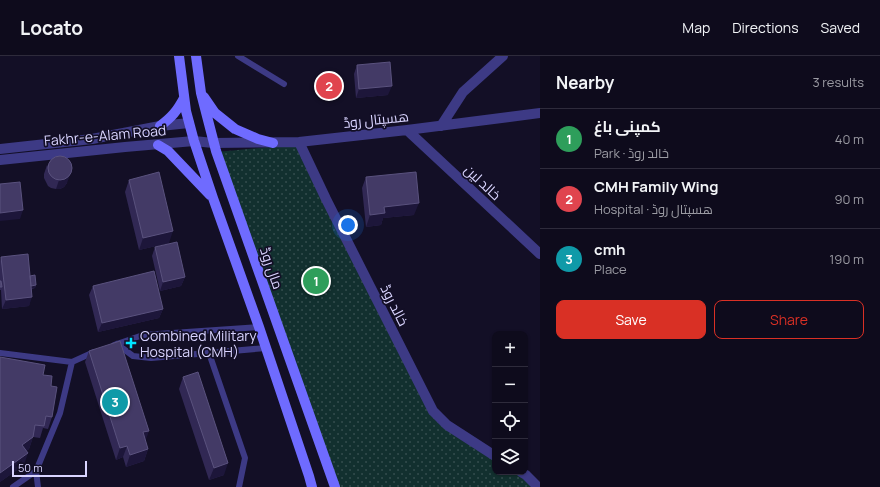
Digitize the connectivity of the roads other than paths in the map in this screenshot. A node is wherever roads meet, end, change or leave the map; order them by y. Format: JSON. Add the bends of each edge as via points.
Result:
{"nodes":[{"id":1,"x":179,"y":56,"type":"edge"},
{"id":2,"x":196,"y":56,"type":"edge"},
{"id":3,"x":238,"y":56,"type":"edge"},
{"id":4,"x":503,"y":56,"type":"edge"},
{"id":5,"x":284,"y":84,"type":"dead end"},
{"id":6,"x":201,"y":92,"type":"junction"},
{"id":7,"x":184,"y":98,"type":"junction"},
{"id":8,"x":540,"y":113,"type":"edge"},
{"id":9,"x":189,"y":123,"type":"junction"},
{"id":10,"x":160,"y":126,"type":"junction"},
{"id":11,"x":441,"y":126,"type":"junction"},
{"id":12,"x":407,"y":130,"type":"junction"},
{"id":13,"x":194,"y":141,"type":"junction"},
{"id":14,"x":214,"y":142,"type":"junction"},
{"id":15,"x":272,"y":142,"type":"junction"},
{"id":16,"x":299,"y":142,"type":"junction"},
{"id":17,"x":158,"y":145,"type":"junction"},
{"id":18,"x":0,"y":149,"type":"edge"},
{"id":19,"x":0,"y":160,"type":"edge"},
{"id":20,"x":213,"y":198,"type":"junction"},
{"id":21,"x":540,"y":254,"type":"edge"},
{"id":22,"x":259,"y":327,"type":"junction"},
{"id":23,"x":117,"y":344,"type":"junction"},
{"id":24,"x":111,"y":346,"type":"edge"},
{"id":25,"x":266,"y":348,"type":"junction"},
{"id":26,"x":97,"y":351,"type":"edge"},
{"id":27,"x":0,"y":353,"type":"edge"},
{"id":28,"x":209,"y":353,"type":"junction"},
{"id":29,"x":72,"y":362,"type":"junction"},
{"id":30,"x":492,"y":454,"type":"edge"},
{"id":31,"x":36,"y":471,"type":"junction"},
{"id":32,"x":526,"y":475,"type":"edge"},
{"id":33,"x":13,"y":487,"type":"edge"},
{"id":34,"x":38,"y":487,"type":"edge"},
{"id":35,"x":239,"y":487,"type":"edge"},
{"id":36,"x":312,"y":487,"type":"edge"},
{"id":37,"x":335,"y":487,"type":"edge"},
{"id":38,"x":538,"y":487,"type":"edge"}],
"edges":[{"from":1,"to":7,"type":"main road"},
{"from":2,"to":6,"type":"main road","name":"مال روڈ"},
{"from":3,"to":5,"type":"lane"},
{"from":4,"to":11,"type":"street","via":[[463,92]]},
{"from":6,"to":14,"type":"main road","name":"مال روڈ"},
{"from":6,"to":15,"type":"main road","via":[[215,113],[234,129]]},
{"from":7,"to":9,"type":"main road"},
{"from":7,"to":10,"type":"main road","via":[[170,119]]},
{"from":8,"to":11,"type":"street","name":"ھسپتال روڈ"},
{"from":9,"to":10,"type":"street","name":"Fakhr-e-Alam Road"},
{"from":9,"to":13,"type":"main road"},
{"from":10,"to":18,"type":"street","name":"Fakhr-e-Alam Road","via":[[92,139]]},
{"from":11,"to":12,"type":"street","name":"ھسپتال روڈ"},
{"from":12,"to":16,"type":"street","name":"ھسپتال روڈ"},
{"from":12,"to":21,"type":"street","name":"خالد لین"},
{"from":13,"to":14,"type":"street","name":"Fakhr-e-Alam Road"},
{"from":13,"to":17,"type":"street","name":"Fakhr-e-Alam Road"},
{"from":13,"to":20,"type":"main road"},
{"from":14,"to":15,"type":"street","name":"ھسپتال روڈ"},
{"from":14,"to":37,"type":"main road","name":"مال روڈ"},
{"from":15,"to":16,"type":"street","name":"ھسپتال روڈ"},
{"from":16,"to":30,"type":"street","name":"خالد روڈ","via":[[433,411],[447,425]]},
{"from":17,"to":19,"type":"street","name":"Fakhr-e-Alam Road"},
{"from":17,"to":20,"type":"main road","via":[[168,151]]},
{"from":20,"to":22,"type":"main road"},
{"from":22,"to":23,"type":"lane","via":[[143,335]]},
{"from":22,"to":25,"type":"main road"},
{"from":23,"to":24,"type":"lane"},
{"from":23,"to":28,"type":"lane","via":[[133,356],[151,358]]},
{"from":25,"to":28,"type":"lane"},
{"from":25,"to":36,"type":"main road"},
{"from":26,"to":29,"type":"lane"},
{"from":27,"to":29,"type":"lane"},
{"from":28,"to":35,"type":"lane","via":[[245,458]]},
{"from":29,"to":31,"type":"lane","via":[[60,413]]},
{"from":31,"to":33,"type":"lane"},
{"from":31,"to":34,"type":"lane"},
{"from":32,"to":38,"type":"street"}]}
